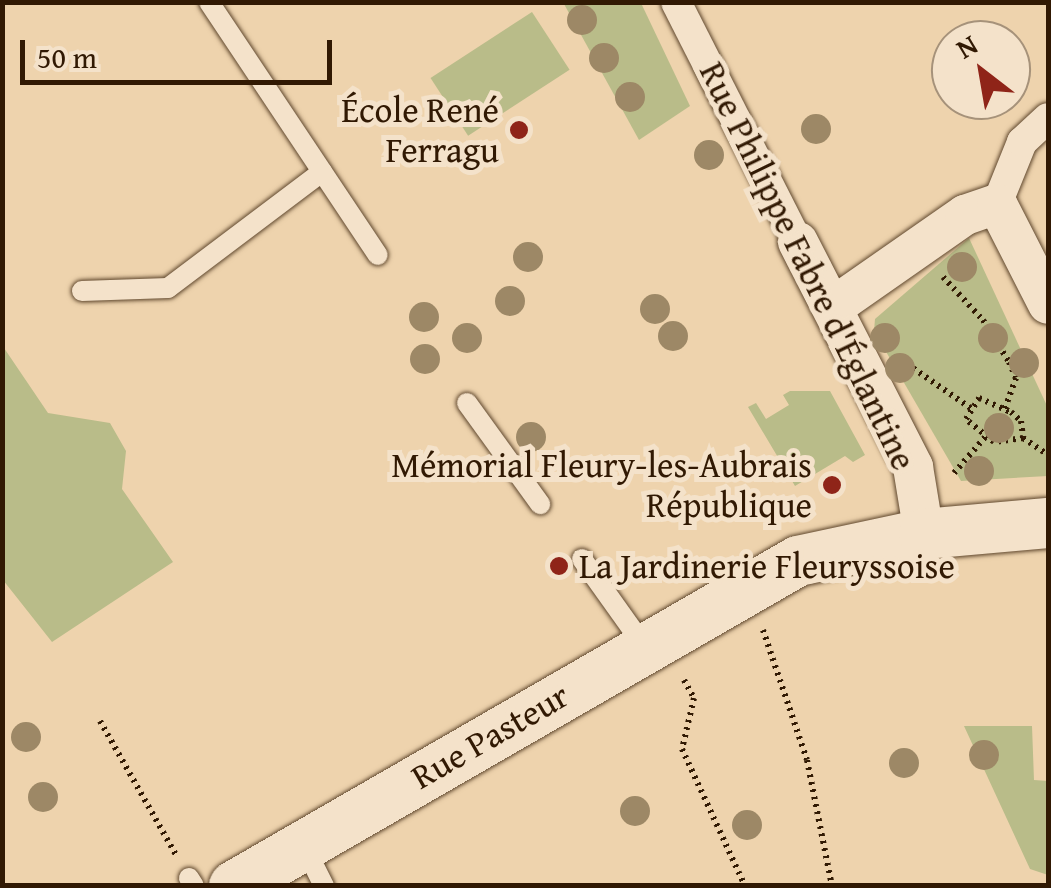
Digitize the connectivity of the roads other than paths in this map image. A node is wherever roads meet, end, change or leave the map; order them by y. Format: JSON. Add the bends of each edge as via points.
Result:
{"nodes":[{"id":1,"x":209,"y":2,"type":"edge"},
{"id":2,"x":676,"y":2,"type":"edge"},
{"id":3,"x":1048,"y":118,"type":"edge"},
{"id":4,"x":322,"y":172,"type":"junction"},
{"id":5,"x":997,"y":204,"type":"junction"},
{"id":6,"x":798,"y":242,"type":"joint"},
{"id":7,"x":378,"y":255,"type":"dead end"},
{"id":8,"x":82,"y":291,"type":"dead end"},
{"id":9,"x":1048,"y":304,"type":"edge"},
{"id":10,"x":832,"y":306,"type":"junction"},
{"id":11,"x":467,"y":403,"type":"dead end"},
{"id":12,"x":540,"y":504,"type":"dead end"},
{"id":13,"x":1048,"y":523,"type":"edge"},
{"id":14,"x":924,"y":534,"type":"junction"},
{"id":15,"x":582,"y":558,"type":"dead end"},
{"id":16,"x":644,"y":646,"type":"junction"},
{"id":17,"x":314,"y":865,"type":"edge"},
{"id":18,"x":205,"y":883,"type":"edge"}],
"edges":[{"from":1,"to":4,"type":"lane"},
{"from":2,"to":6,"type":"street","name":"Rue Philippe Fabre d'Églantine"},
{"from":3,"to":5,"type":"street","via":[[1022,142]]},
{"from":4,"to":7,"type":"lane"},
{"from":4,"to":8,"type":"lane","via":[[168,288]]},
{"from":5,"to":9,"type":"street"},
{"from":5,"to":10,"type":"street","via":[[965,216]]},
{"from":6,"to":10,"type":"street","name":"Rue Philippe Fabre d'Églantine"},
{"from":10,"to":14,"type":"street","name":"Rue Philippe Fabre d'Églantine","via":[[913,467]]},
{"from":11,"to":12,"type":"lane"},
{"from":13,"to":14,"type":"street","name":"Rue Pasteur"},
{"from":14,"to":16,"type":"street","name":"Rue Pasteur","via":[[798,561],[750,596]]},
{"from":15,"to":16,"type":"lane"},
{"from":16,"to":17,"type":"street","name":"Rue Pasteur"},
{"from":17,"to":18,"type":"street","name":"Rue Pasteur"}]}
